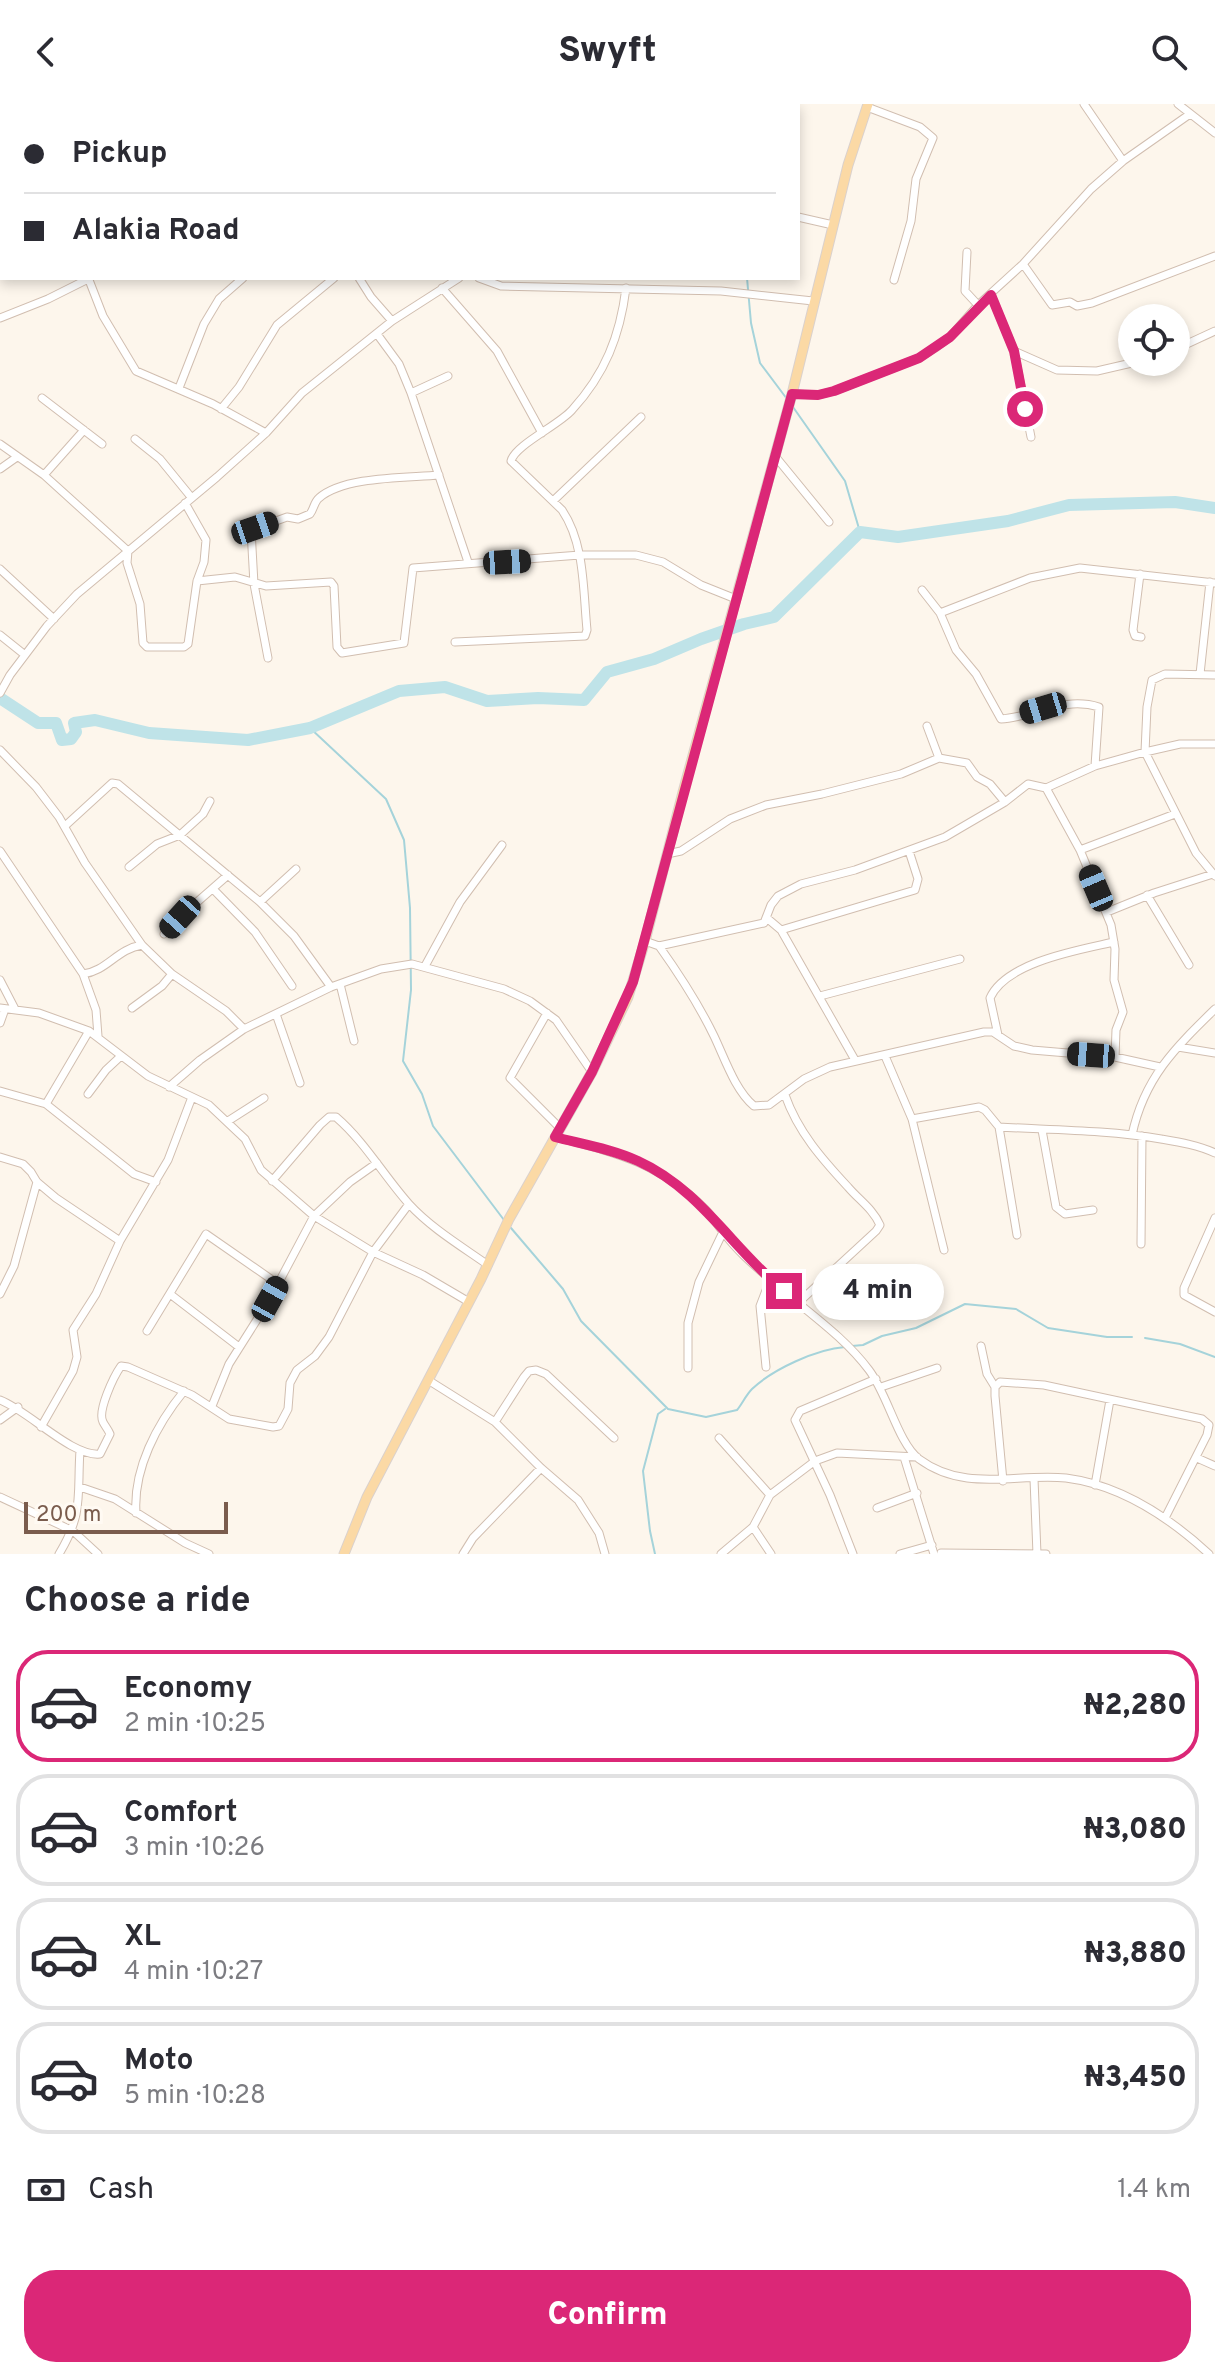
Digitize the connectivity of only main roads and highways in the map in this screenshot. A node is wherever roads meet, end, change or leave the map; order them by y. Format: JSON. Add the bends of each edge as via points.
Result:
{"nodes":[{"id":1,"x":868,"y":105,"type":"edge"},
{"id":2,"x":344,"y":1554,"type":"edge"}],
"edges":[{"from":1,"to":2,"type":"main road","via":[[628,997],[507,1222],[367,1497]]}]}
